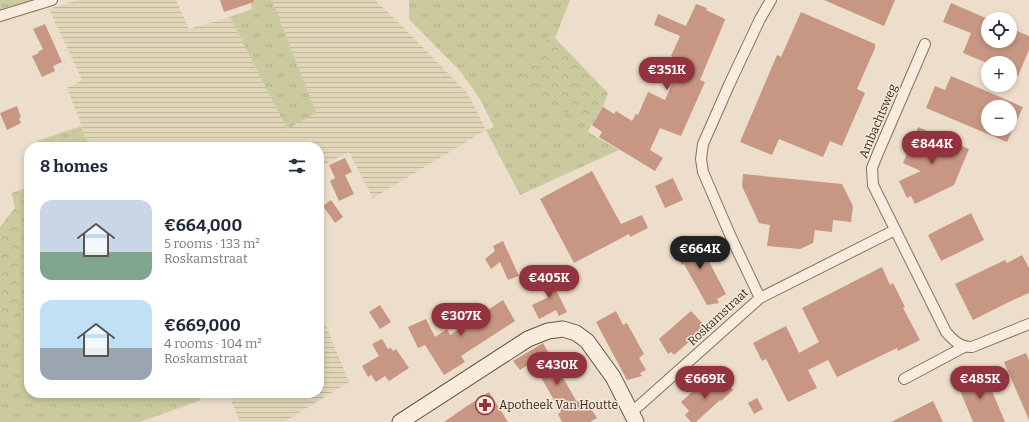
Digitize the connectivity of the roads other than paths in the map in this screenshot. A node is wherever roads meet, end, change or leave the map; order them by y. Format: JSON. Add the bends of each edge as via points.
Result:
{"nodes":[{"id":1,"x":52,"y":0,"type":"edge"},
{"id":2,"x":770,"y":0,"type":"edge"},
{"id":3,"x":0,"y":16,"type":"edge"},
{"id":4,"x":925,"y":44,"type":"dead end"},
{"id":5,"x":895,"y":230,"type":"junction"},
{"id":6,"x":760,"y":298,"type":"junction"},
{"id":7,"x":1029,"y":324,"type":"edge"},
{"id":8,"x":964,"y":347,"type":"junction"},
{"id":9,"x":904,"y":379,"type":"dead end"},
{"id":10,"x":634,"y":417,"type":"edge"},
{"id":11,"x":400,"y":422,"type":"edge"}],
"edges":[{"from":1,"to":3,"type":"street"},
{"from":2,"to":6,"type":"street","name":"Roskamstraat","via":[[703,144],[701,159],[703,172]]},
{"from":4,"to":5,"type":"street","name":"Ambachtsweg","via":[[872,168],[873,185]]},
{"from":5,"to":6,"type":"street"},
{"from":5,"to":8,"type":"street","name":"Ambachtsweg","via":[[946,332]]},
{"from":6,"to":10,"type":"street","name":"Roskamstraat"},
{"from":7,"to":8,"type":"street","via":[[972,348]]},
{"from":8,"to":9,"type":"street"},
{"from":10,"to":11,"type":"street","via":[[613,378],[587,341],[576,333],[562,329],[528,338]]}]}
